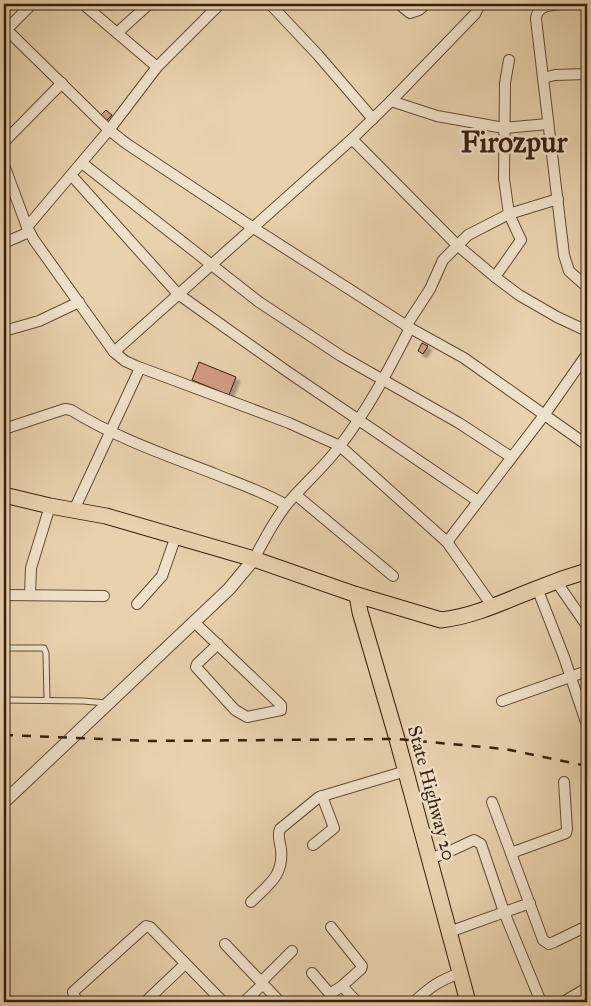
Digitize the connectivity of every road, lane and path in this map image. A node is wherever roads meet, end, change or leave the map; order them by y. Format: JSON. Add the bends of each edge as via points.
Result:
{"nodes":[{"id":1,"x":32,"y":4,"type":"edge"},
{"id":2,"x":149,"y":4,"type":"edge"},
{"id":3,"x":220,"y":4,"type":"edge"},
{"id":4,"x":270,"y":4,"type":"edge"},
{"id":5,"x":399,"y":4,"type":"edge"},
{"id":6,"x":426,"y":4,"type":"edge"},
{"id":7,"x":480,"y":4,"type":"edge"},
{"id":8,"x":530,"y":4,"type":"edge"},
{"id":9,"x":559,"y":4,"type":"edge"},
{"id":10,"x":90,"y":6,"type":"edge"},
{"id":11,"x":537,"y":12,"type":"junction"},
{"id":12,"x":5,"y":29,"type":"edge"},
{"id":13,"x":117,"y":33,"type":"junction"},
{"id":14,"x":509,"y":60,"type":"dead end"},
{"id":15,"x":157,"y":67,"type":"junction"},
{"id":16,"x":587,"y":74,"type":"edge"},
{"id":17,"x":543,"y":78,"type":"junction"},
{"id":18,"x":62,"y":83,"type":"junction"},
{"id":19,"x":391,"y":101,"type":"junction"},
{"id":20,"x":373,"y":119,"type":"junction"},
{"id":21,"x":548,"y":124,"type":"junction"},
{"id":22,"x":504,"y":128,"type":"junction"},
{"id":23,"x":109,"y":130,"type":"junction"},
{"id":24,"x":352,"y":139,"type":"junction"},
{"id":25,"x":4,"y":142,"type":"edge"},
{"id":26,"x":82,"y":163,"type":"junction"},
{"id":27,"x":4,"y":165,"type":"edge"},
{"id":28,"x":72,"y":176,"type":"junction"},
{"id":29,"x":558,"y":199,"type":"junction"},
{"id":30,"x":508,"y":214,"type":"junction"},
{"id":31,"x":252,"y":227,"type":"junction"},
{"id":32,"x":28,"y":230,"type":"junction"},
{"id":33,"x":4,"y":243,"type":"edge"},
{"id":34,"x":458,"y":245,"type":"junction"},
{"id":35,"x":210,"y":265,"type":"junction"},
{"id":36,"x":495,"y":277,"type":"junction"},
{"id":37,"x":587,"y":287,"type":"edge"},
{"id":38,"x":178,"y":294,"type":"junction"},
{"id":39,"x":79,"y":302,"type":"junction"},
{"id":40,"x":408,"y":327,"type":"junction"},
{"id":41,"x":587,"y":331,"type":"edge"},
{"id":42,"x":4,"y":332,"type":"edge"},
{"id":43,"x":114,"y":352,"type":"junction"},
{"id":44,"x":587,"y":354,"type":"edge"},
{"id":45,"x":140,"y":368,"type":"junction"},
{"id":46,"x":384,"y":380,"type":"junction"},
{"id":47,"x":545,"y":414,"type":"junction"},
{"id":48,"x":358,"y":420,"type":"junction"},
{"id":49,"x":4,"y":429,"type":"edge"},
{"id":50,"x":110,"y":432,"type":"junction"},
{"id":51,"x":587,"y":445,"type":"edge"},
{"id":52,"x":340,"y":446,"type":"junction"},
{"id":53,"x":511,"y":457,"type":"junction"},
{"id":54,"x":296,"y":494,"type":"junction"},
{"id":55,"x":4,"y":495,"type":"edge"},
{"id":56,"x":478,"y":500,"type":"junction"},
{"id":57,"x":286,"y":505,"type":"junction"},
{"id":58,"x":50,"y":506,"type":"junction"},
{"id":59,"x":74,"y":510,"type":"junction"},
{"id":60,"x":176,"y":536,"type":"junction"},
{"id":61,"x":447,"y":542,"type":"junction"},
{"id":62,"x":254,"y":559,"type":"junction"},
{"id":63,"x":587,"y":570,"type":"edge"},
{"id":64,"x":393,"y":576,"type":"dead end"},
{"id":65,"x":556,"y":581,"type":"junction"},
{"id":66,"x":537,"y":588,"type":"junction"},
{"id":67,"x":4,"y":595,"type":"edge"},
{"id":68,"x":30,"y":595,"type":"junction"},
{"id":69,"x":357,"y":595,"type":"junction"},
{"id":70,"x":104,"y":596,"type":"dead end"},
{"id":71,"x":137,"y":604,"type":"dead end"},
{"id":72,"x":493,"y":607,"type":"junction"},
{"id":73,"x":586,"y":621,"type":"edge"},
{"id":74,"x":194,"y":622,"type":"junction"},
{"id":75,"x":218,"y":644,"type":"junction"},
{"id":76,"x":4,"y":648,"type":"edge"},
{"id":77,"x":587,"y":671,"type":"edge"},
{"id":78,"x":571,"y":677,"type":"junction"},
{"id":79,"x":4,"y":700,"type":"edge"},
{"id":80,"x":47,"y":700,"type":"junction"},
{"id":81,"x":502,"y":701,"type":"dead end"},
{"id":82,"x":108,"y":703,"type":"junction"},
{"id":83,"x":587,"y":725,"type":"edge"},
{"id":84,"x":406,"y":771,"type":"junction"},
{"id":85,"x":564,"y":782,"type":"dead end"},
{"id":86,"x":322,"y":796,"type":"junction"},
{"id":87,"x":4,"y":802,"type":"edge"},
{"id":88,"x":492,"y":802,"type":"dead end"},
{"id":89,"x":313,"y":845,"type":"dead end"},
{"id":90,"x":510,"y":853,"type":"junction"},
{"id":91,"x":429,"y":859,"type":"junction"},
{"id":92,"x":251,"y":902,"type":"dead end"},
{"id":93,"x":530,"y":903,"type":"junction"},
{"id":94,"x":504,"y":912,"type":"junction"},
{"id":95,"x":587,"y":926,"type":"edge"},
{"id":96,"x":331,"y":927,"type":"dead end"},
{"id":97,"x":449,"y":932,"type":"junction"},
{"id":98,"x":225,"y":944,"type":"dead end"},
{"id":99,"x":292,"y":950,"type":"dead end"},
{"id":100,"x":186,"y":964,"type":"junction"},
{"id":101,"x":312,"y":973,"type":"dead end"},
{"id":102,"x":460,"y":973,"type":"junction"},
{"id":103,"x":262,"y":983,"type":"junction"},
{"id":104,"x":342,"y":986,"type":"junction"},
{"id":105,"x":587,"y":988,"type":"edge"},
{"id":106,"x":79,"y":1002,"type":"edge"},
{"id":107,"x":145,"y":1002,"type":"edge"},
{"id":108,"x":223,"y":1002,"type":"edge"},
{"id":109,"x":244,"y":1002,"type":"edge"},
{"id":110,"x":280,"y":1002,"type":"edge"},
{"id":111,"x":357,"y":1002,"type":"edge"},
{"id":112,"x":414,"y":1002,"type":"edge"},
{"id":113,"x":468,"y":1002,"type":"edge"},
{"id":114,"x":541,"y":1002,"type":"edge"},
{"id":115,"x":563,"y":1002,"type":"edge"}],
"edges":[{"from":1,"to":12,"type":"street"},
{"from":2,"to":13,"type":"street"},
{"from":3,"to":15,"type":"street"},
{"from":4,"to":20,"type":"street"},
{"from":5,"to":6,"type":"street","via":[[410,13]]},
{"from":7,"to":19,"type":"street","via":[[475,14]]},
{"from":8,"to":11,"type":"street"},
{"from":9,"to":11,"type":"street"},
{"from":10,"to":13,"type":"street"},
{"from":11,"to":17,"type":"street"},
{"from":12,"to":18,"type":"street"},
{"from":13,"to":15,"type":"street"},
{"from":14,"to":22,"type":"street","via":[[504,83]]},
{"from":15,"to":23,"type":"street"},
{"from":16,"to":17,"type":"street"},
{"from":17,"to":21,"type":"street"},
{"from":18,"to":23,"type":"street"},
{"from":18,"to":25,"type":"street"},
{"from":19,"to":20,"type":"street"},
{"from":19,"to":22,"type":"street","via":[[437,116]]},
{"from":20,"to":24,"type":"street"},
{"from":21,"to":22,"type":"street"},
{"from":21,"to":29,"type":"street"},
{"from":22,"to":30,"type":"street"},
{"from":23,"to":26,"type":"street"},
{"from":23,"to":31,"type":"street"},
{"from":24,"to":31,"type":"street"},
{"from":24,"to":34,"type":"street"},
{"from":26,"to":28,"type":"street"},
{"from":26,"to":35,"type":"street"},
{"from":27,"to":32,"type":"street"},
{"from":28,"to":32,"type":"street"},
{"from":28,"to":38,"type":"street"},
{"from":29,"to":30,"type":"street"},
{"from":29,"to":37,"type":"street","via":[[566,262],[570,271]]},
{"from":30,"to":34,"type":"street","via":[[474,231]]},
{"from":30,"to":36,"type":"street","via":[[520,240]]},
{"from":31,"to":35,"type":"street"},
{"from":31,"to":40,"type":"street"},
{"from":32,"to":33,"type":"street"},
{"from":32,"to":39,"type":"street"},
{"from":34,"to":36,"type":"street"},
{"from":34,"to":40,"type":"street","via":[[443,260]]},
{"from":35,"to":38,"type":"street"},
{"from":35,"to":46,"type":"street","via":[[259,302]]},
{"from":36,"to":41,"type":"street","via":[[543,309]]},
{"from":38,"to":43,"type":"street"},
{"from":38,"to":48,"type":"street"},
{"from":39,"to":42,"type":"street","via":[[39,321]]},
{"from":39,"to":43,"type":"street"},
{"from":40,"to":46,"type":"street"},
{"from":40,"to":47,"type":"street","via":[[464,358]]},
{"from":43,"to":45,"type":"street"},
{"from":44,"to":47,"type":"street"},
{"from":45,"to":50,"type":"street"},
{"from":45,"to":52,"type":"street","via":[[289,423]]},
{"from":46,"to":48,"type":"street"},
{"from":46,"to":53,"type":"street"},
{"from":47,"to":51,"type":"street"},
{"from":47,"to":53,"type":"street"},
{"from":48,"to":52,"type":"street"},
{"from":48,"to":56,"type":"street"},
{"from":49,"to":50,"type":"street","via":[[68,409]]},
{"from":50,"to":57,"type":"street","via":[[264,492]]},
{"from":50,"to":59,"type":"street"},
{"from":52,"to":54,"type":"street"},
{"from":52,"to":61,"type":"street"},
{"from":53,"to":56,"type":"street"},
{"from":54,"to":57,"type":"street"},
{"from":54,"to":64,"type":"street"},
{"from":55,"to":58,"type":"main road"},
{"from":56,"to":61,"type":"street"},
{"from":57,"to":62,"type":"street"},
{"from":58,"to":59,"type":"main road"},
{"from":58,"to":68,"type":"street","via":[[31,568]]},
{"from":59,"to":60,"type":"main road"},
{"from":60,"to":62,"type":"main road"},
{"from":60,"to":71,"type":"street","via":[[160,579]]},
{"from":61,"to":72,"type":"street"},
{"from":62,"to":69,"type":"main road"},
{"from":62,"to":74,"type":"street","via":[[229,589]]},
{"from":63,"to":65,"type":"main road"},
{"from":65,"to":66,"type":"main road"},
{"from":65,"to":73,"type":"street"},
{"from":66,"to":72,"type":"main road"},
{"from":66,"to":78,"type":"street"},
{"from":67,"to":68,"type":"street"},
{"from":68,"to":70,"type":"street"},
{"from":69,"to":72,"type":"main road","via":[[441,620]]},
{"from":69,"to":84,"type":"main road","name":"State Highway 20"},
{"from":74,"to":75,"type":"street"},
{"from":74,"to":82,"type":"street"},
{"from":75,"to":75,"type":"street","via":[[281,705],[281,710],[247,717],[235,710],[196,668]]},
{"from":76,"to":80,"type":"lane","via":[[44,648]]},
{"from":77,"to":78,"type":"street"},
{"from":78,"to":81,"type":"street"},
{"from":78,"to":83,"type":"street"},
{"from":79,"to":80,"type":"lane"},
{"from":80,"to":82,"type":"lane"},
{"from":82,"to":87,"type":"street"},
{"from":84,"to":86,"type":"street"},
{"from":84,"to":91,"type":"main road","name":"State Highway 20"},
{"from":85,"to":90,"type":"street","via":[[566,833]]},
{"from":86,"to":89,"type":"street","via":[[334,828]]},
{"from":86,"to":92,"type":"street","via":[[279,830],[280,871]]},
{"from":88,"to":90,"type":"street"},
{"from":90,"to":93,"type":"street"},
{"from":91,"to":94,"type":"street","via":[[474,840],[479,842]]},
{"from":91,"to":97,"type":"main road","name":"State Highway 20"},
{"from":93,"to":94,"type":"street"},
{"from":93,"to":95,"type":"street","via":[[545,943]]},
{"from":94,"to":97,"type":"street"},
{"from":94,"to":114,"type":"street"},
{"from":96,"to":104,"type":"street","via":[[362,966]]},
{"from":97,"to":102,"type":"main road","name":"State Highway 20"},
{"from":98,"to":103,"type":"street"},
{"from":99,"to":103,"type":"street"},
{"from":100,"to":106,"type":"street","via":[[150,927],[145,927],[74,992]]},
{"from":100,"to":107,"type":"street"},
{"from":100,"to":108,"type":"street"},
{"from":101,"to":104,"type":"street","via":[[330,994]]},
{"from":102,"to":112,"type":"street","via":[[429,987]]},
{"from":102,"to":113,"type":"main road","name":"State Highway 20"},
{"from":103,"to":109,"type":"street"},
{"from":103,"to":110,"type":"street"},
{"from":104,"to":111,"type":"street"},
{"from":105,"to":115,"type":"street"}]}
